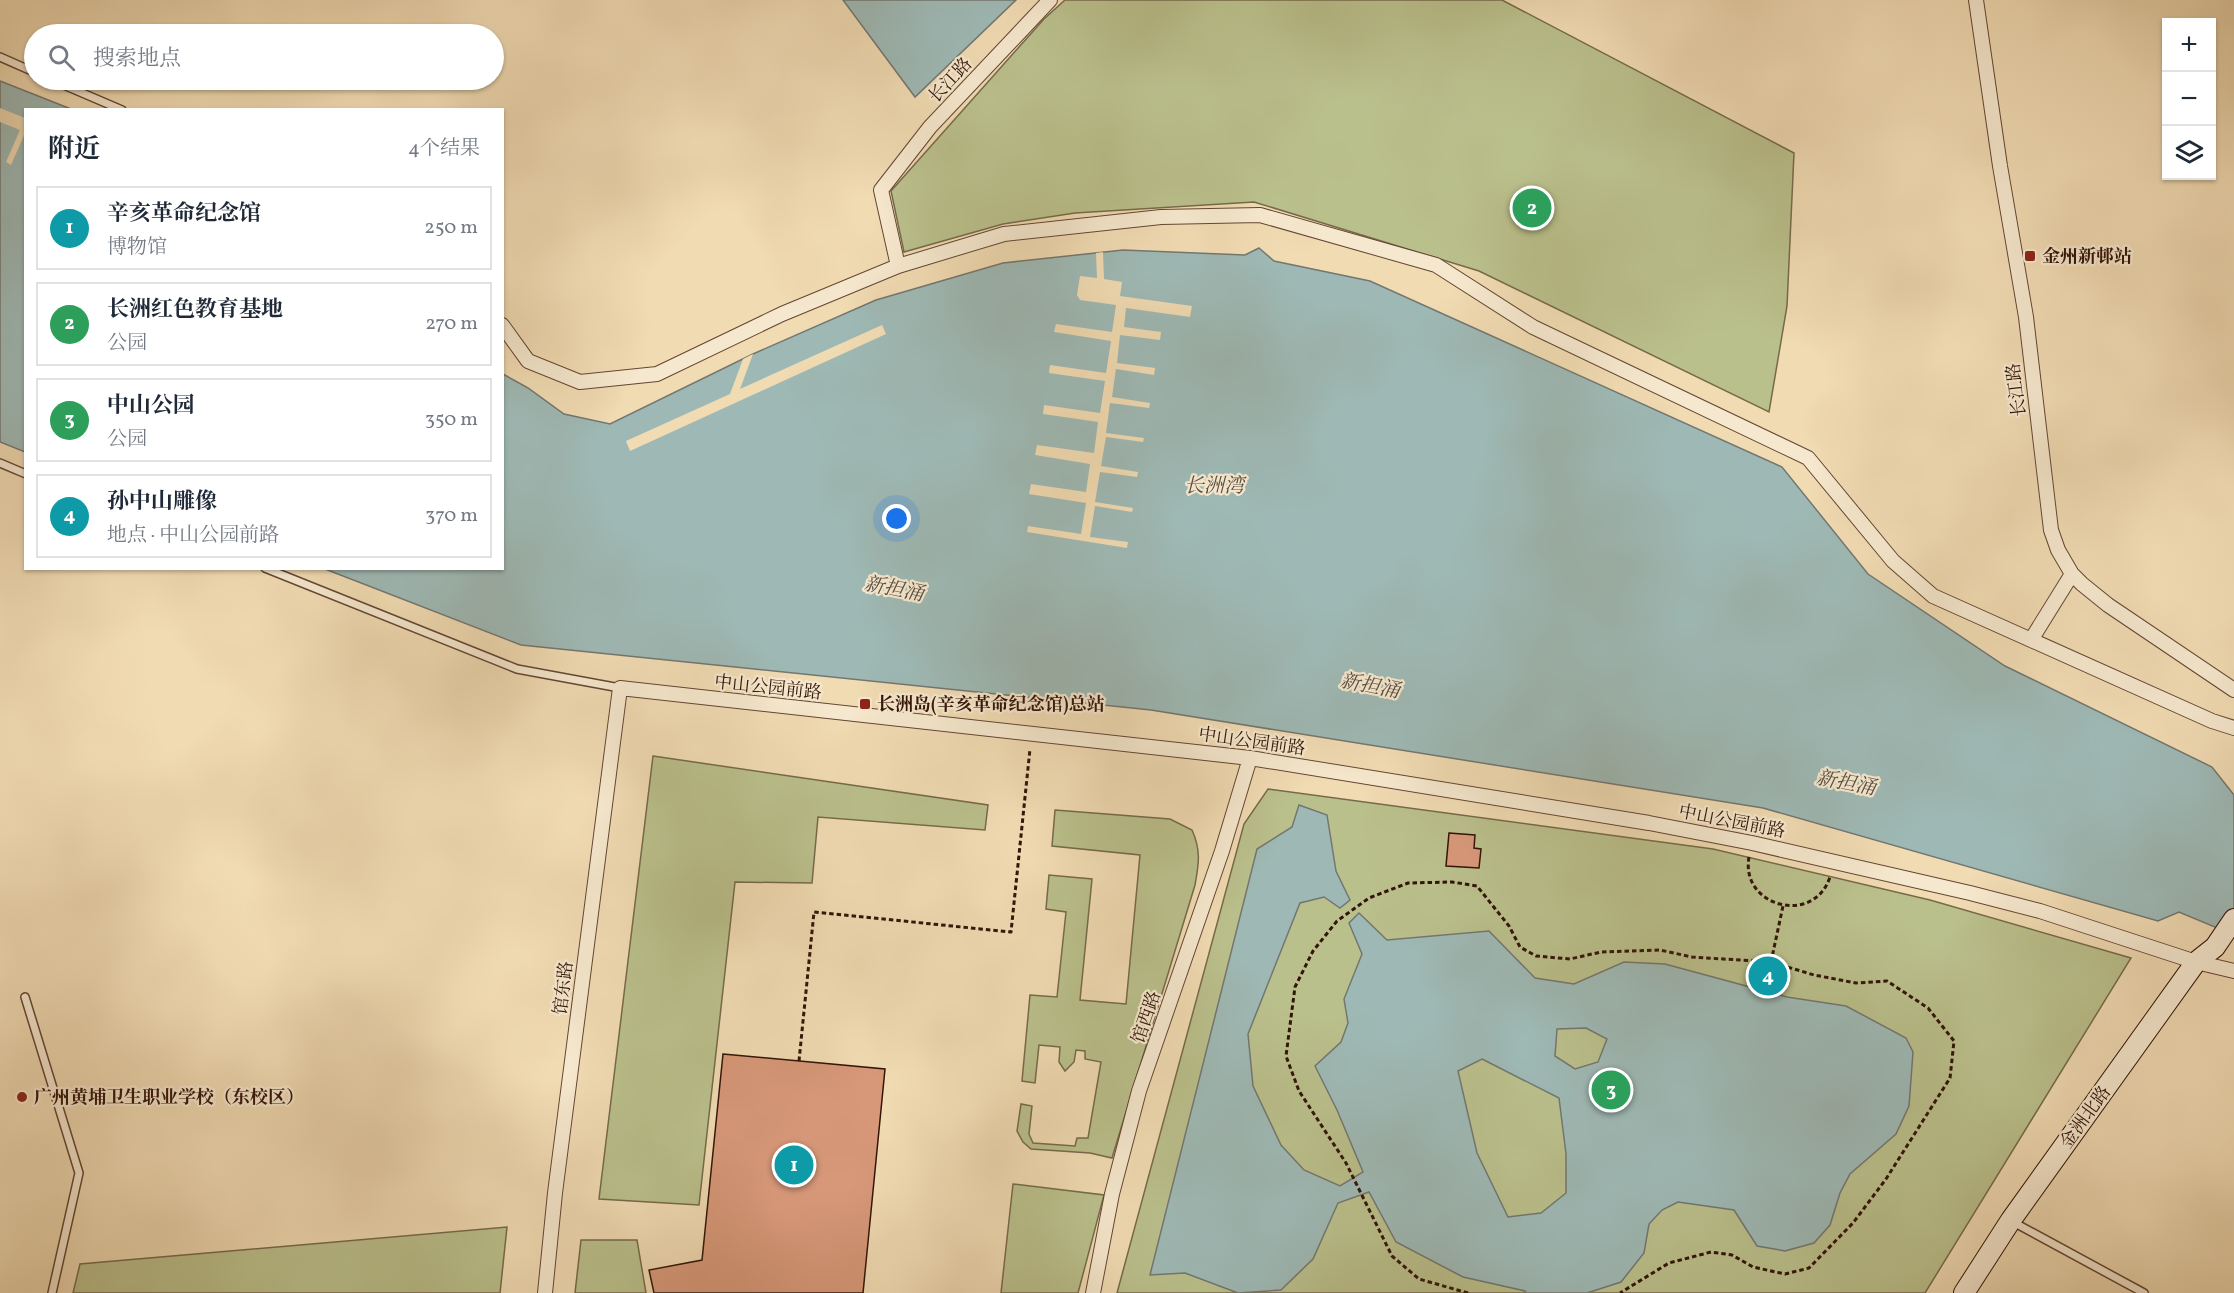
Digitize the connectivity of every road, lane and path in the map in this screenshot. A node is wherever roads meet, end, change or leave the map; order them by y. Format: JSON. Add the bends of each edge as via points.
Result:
{"nodes":[{"id":1,"x":1050,"y":0,"type":"edge"},
{"id":2,"x":1976,"y":0,"type":"edge"},
{"id":3,"x":0,"y":57,"type":"edge"},
{"id":4,"x":24,"y":68,"type":"edge"},
{"id":5,"x":75,"y":90,"type":"edge"},
{"id":6,"x":117,"y":108,"type":"edge"},
{"id":7,"x":898,"y":266,"type":"junction"},
{"id":8,"x":504,"y":329,"type":"edge"},
{"id":9,"x":0,"y":464,"type":"edge"},
{"id":10,"x":24,"y":473,"type":"edge"},
{"id":11,"x":270,"y":570,"type":"edge"},
{"id":12,"x":2072,"y":574,"type":"junction"},
{"id":13,"x":2031,"y":640,"type":"junction"},
{"id":14,"x":620,"y":688,"type":"junction"},
{"id":15,"x":2234,"y":690,"type":"edge"},
{"id":16,"x":2234,"y":728,"type":"edge"},
{"id":17,"x":1032,"y":732,"type":"junction"},
{"id":18,"x":1250,"y":758,"type":"junction"},
{"id":19,"x":1752,"y":843,"type":"junction"},
{"id":20,"x":1835,"y":861,"type":"junction"},
{"id":21,"x":1784,"y":906,"type":"junction"},
{"id":22,"x":2234,"y":919,"type":"edge"},
{"id":23,"x":1772,"y":962,"type":"junction"},
{"id":24,"x":2196,"y":962,"type":"junction"},
{"id":25,"x":2234,"y":971,"type":"edge"},
{"id":26,"x":25,"y":997,"type":"dead end"},
{"id":27,"x":799,"y":1061,"type":"dead end"},
{"id":28,"x":2010,"y":1220,"type":"junction"},
{"id":29,"x":52,"y":1293,"type":"edge"},
{"id":30,"x":545,"y":1293,"type":"edge"},
{"id":31,"x":1093,"y":1293,"type":"edge"},
{"id":32,"x":1468,"y":1293,"type":"edge"},
{"id":33,"x":1620,"y":1293,"type":"edge"},
{"id":34,"x":1964,"y":1293,"type":"edge"},
{"id":35,"x":2144,"y":1293,"type":"edge"}],
"edges":[{"from":1,"to":7,"type":"street","name":"长江路","via":[[930,127],[881,190]]},
{"from":2,"to":12,"type":"street","name":"长江路","via":[[2026,317],[2052,530]]},
{"from":3,"to":4,"type":"lane"},
{"from":5,"to":6,"type":"lane"},
{"from":7,"to":8,"type":"street","via":[[782,314],[657,374],[580,382],[528,360]]},
{"from":7,"to":13,"type":"street","via":[[1004,234],[1161,217],[1260,215],[1436,265],[1533,327],[1808,458],[1893,561],[1933,596]]},
{"from":9,"to":10,"type":"lane"},
{"from":11,"to":14,"type":"lane","name":"中山公园前路","via":[[517,669]]},
{"from":12,"to":13,"type":"street"},
{"from":12,"to":15,"type":"street","name":"长江路","via":[[2108,605]]},
{"from":13,"to":16,"type":"street"},
{"from":14,"to":17,"type":"street","name":"中山公园前路"},
{"from":14,"to":30,"type":"street","name":"馆东路"},
{"from":17,"to":18,"type":"street","name":"中山公园前路"},
{"from":17,"to":27,"type":"path","via":[[1011,932],[814,912]]},
{"from":18,"to":19,"type":"street","name":"中山公园前路"},
{"from":18,"to":31,"type":"street","name":"馆西路","via":[[1136,1102]]},
{"from":19,"to":20,"type":"street","name":"中山公园前路"},
{"from":19,"to":21,"type":"path","via":[[1748,863],[1757,889],[1769,902]]},
{"from":20,"to":21,"type":"path","via":[[1827,885],[1816,898]]},
{"from":20,"to":24,"type":"street","name":"中山公园前路","via":[[2040,911]]},
{"from":21,"to":23,"type":"path"},
{"from":22,"to":24,"type":"main road","name":"金洲北路","via":[[2215,947]]},
{"from":23,"to":32,"type":"path","via":[[1692,957],[1660,950],[1601,952],[1570,959],[1536,956],[1520,947],[1509,926],[1477,886],[1452,882],[1408,884],[1369,898],[1337,921],[1313,951],[1295,987],[1286,1056],[1299,1091],[1352,1174],[1392,1256],[1419,1279]]},
{"from":23,"to":33,"type":"path","via":[[1856,983],[1887,981],[1928,1008],[1954,1041],[1950,1078],[1886,1179],[1853,1223],[1809,1268],[1785,1274],[1753,1267],[1732,1255],[1710,1252],[1669,1263]]},
{"from":24,"to":25,"type":"street","name":"中山公园前路"},
{"from":24,"to":28,"type":"main road","name":"金洲北路"},
{"from":26,"to":29,"type":"lane","via":[[79,1173]]},
{"from":28,"to":34,"type":"main road","name":"金洲北路"},
{"from":28,"to":35,"type":"lane"}]}
